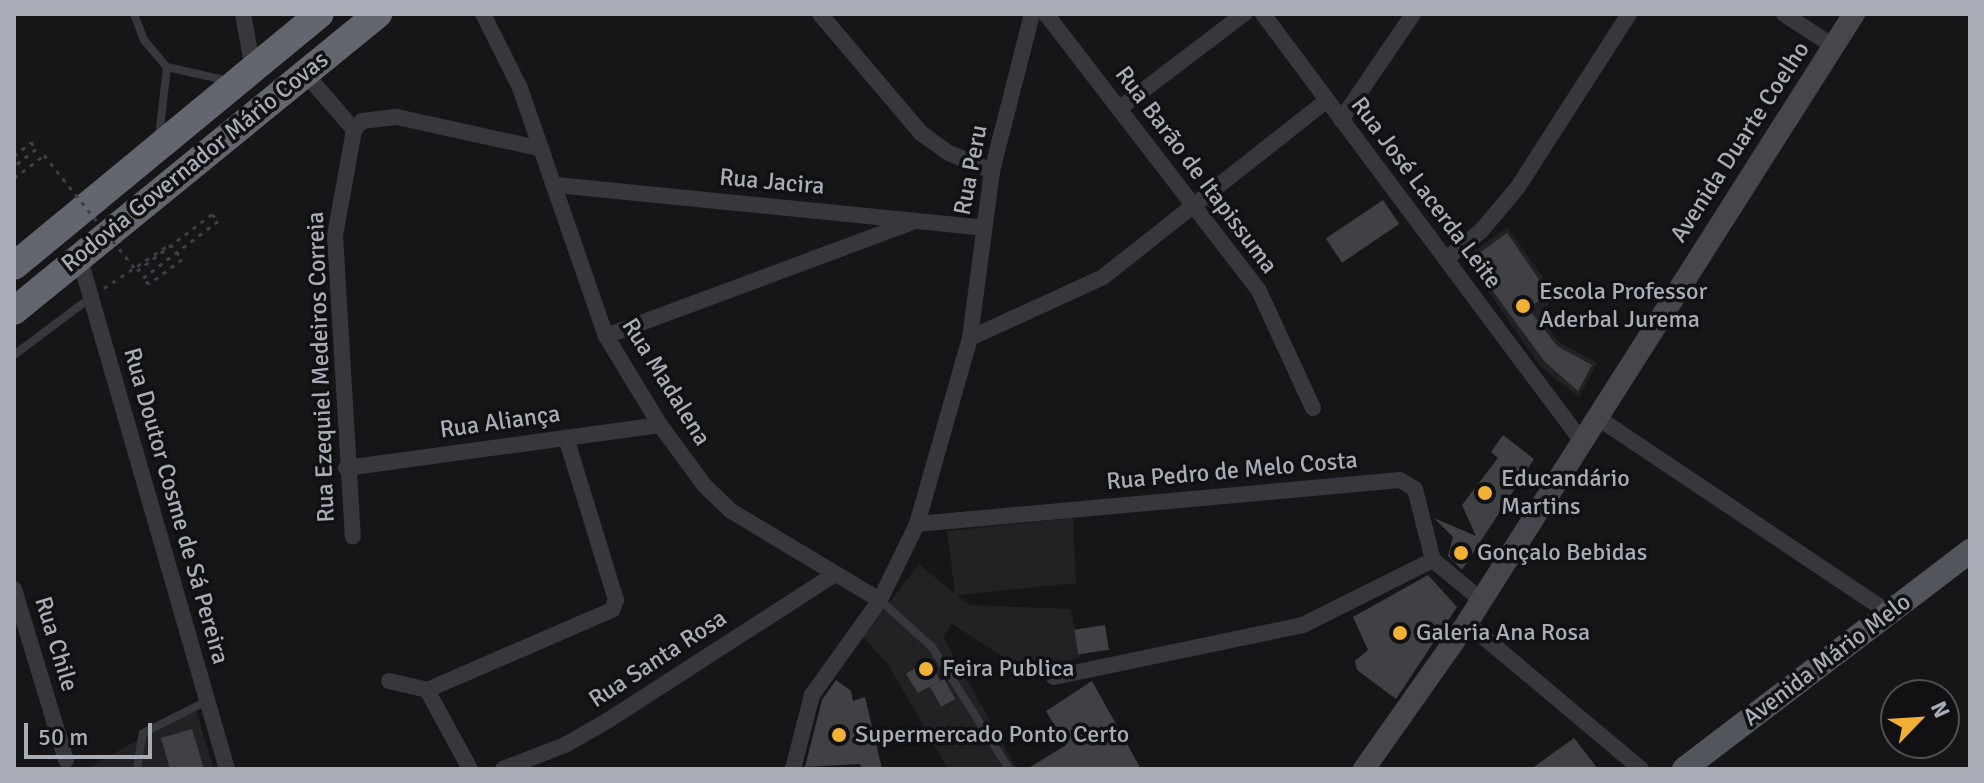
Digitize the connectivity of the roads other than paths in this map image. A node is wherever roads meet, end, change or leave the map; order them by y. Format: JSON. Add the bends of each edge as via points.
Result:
{"nodes":[{"id":1,"x":134,"y":14,"type":"edge"},
{"id":2,"x":243,"y":14,"type":"edge"},
{"id":3,"x":320,"y":14,"type":"edge"},
{"id":4,"x":378,"y":14,"type":"edge"},
{"id":5,"x":483,"y":14,"type":"edge"},
{"id":6,"x":820,"y":14,"type":"edge"},
{"id":7,"x":1032,"y":14,"type":"edge"},
{"id":8,"x":1046,"y":14,"type":"edge"},
{"id":9,"x":1244,"y":14,"type":"edge"},
{"id":10,"x":1263,"y":14,"type":"edge"},
{"id":11,"x":1413,"y":14,"type":"edge"},
{"id":12,"x":1629,"y":14,"type":"edge"},
{"id":13,"x":1784,"y":14,"type":"edge"},
{"id":14,"x":1854,"y":14,"type":"edge"},
{"id":15,"x":1833,"y":46,"type":"junction"},
{"id":16,"x":167,"y":67,"type":"junction"},
{"id":17,"x":304,"y":72,"type":"junction"},
{"id":18,"x":245,"y":76,"type":"junction"},
{"id":19,"x":1326,"y":101,"type":"junction"},
{"id":20,"x":1120,"y":108,"type":"junction"},
{"id":21,"x":1341,"y":120,"type":"junction"},
{"id":22,"x":354,"y":130,"type":"junction"},
{"id":23,"x":158,"y":147,"type":"junction"},
{"id":24,"x":542,"y":149,"type":"junction"},
{"id":25,"x":992,"y":171,"type":"junction"},
{"id":26,"x":556,"y":185,"type":"junction"},
{"id":27,"x":1190,"y":206,"type":"junction"},
{"id":28,"x":917,"y":220,"type":"junction"},
{"id":29,"x":984,"y":228,"type":"junction"},
{"id":30,"x":79,"y":256,"type":"junction"},
{"id":31,"x":1447,"y":258,"type":"junction"},
{"id":32,"x":14,"y":266,"type":"edge"},
{"id":33,"x":91,"y":297,"type":"junction"},
{"id":34,"x":14,"y":311,"type":"edge"},
{"id":35,"x":606,"y":336,"type":"junction"},
{"id":36,"x":970,"y":338,"type":"junction"},
{"id":37,"x":14,"y":355,"type":"edge"},
{"id":38,"x":1313,"y":408,"type":"dead end"},
{"id":39,"x":1595,"y":416,"type":"junction"},
{"id":40,"x":660,"y":425,"type":"junction"},
{"id":41,"x":566,"y":437,"type":"junction"},
{"id":42,"x":1580,"y":439,"type":"junction"},
{"id":43,"x":346,"y":468,"type":"junction"},
{"id":44,"x":917,"y":524,"type":"junction"},
{"id":45,"x":353,"y":536,"type":"dead end"},
{"id":46,"x":1970,"y":551,"type":"edge"},
{"id":47,"x":1433,"y":560,"type":"junction"},
{"id":48,"x":832,"y":576,"type":"junction"},
{"id":49,"x":14,"y":589,"type":"edge"},
{"id":50,"x":1480,"y":599,"type":"junction"},
{"id":51,"x":880,"y":600,"type":"junction"},
{"id":52,"x":1891,"y":614,"type":"junction"},
{"id":53,"x":1467,"y":623,"type":"junction"},
{"id":54,"x":1054,"y":677,"type":"dead end"},
{"id":55,"x":389,"y":681,"type":"dead end"},
{"id":56,"x":427,"y":690,"type":"junction"},
{"id":57,"x":207,"y":700,"type":"junction"},
{"id":58,"x":66,"y":760,"type":"dead end"},
{"id":59,"x":137,"y":769,"type":"edge"},
{"id":60,"x":227,"y":769,"type":"edge"},
{"id":61,"x":470,"y":769,"type":"edge"},
{"id":62,"x":503,"y":769,"type":"edge"},
{"id":63,"x":793,"y":769,"type":"edge"},
{"id":64,"x":1009,"y":769,"type":"edge"},
{"id":65,"x":1364,"y":769,"type":"edge"},
{"id":66,"x":1641,"y":769,"type":"edge"},
{"id":67,"x":1684,"y":769,"type":"edge"},
{"id":68,"x":1704,"y":769,"type":"edge"}],
"edges":[{"from":1,"to":16,"type":"lane","via":[[144,40]]},
{"from":2,"to":18,"type":"street"},
{"from":3,"to":18,"type":"highway","name":"Rodovia Governador Mário Covas"},
{"from":4,"to":17,"type":"highway","name":"Rodovia Governador Mário Covas"},
{"from":5,"to":24,"type":"street","name":"Rua Madalena","via":[[520,88]]},
{"from":6,"to":25,"type":"street","via":[[921,133],[949,153]]},
{"from":7,"to":25,"type":"street","name":"Rua Peru"},
{"from":8,"to":20,"type":"street","name":"Rua Barão de Itapissuma"},
{"from":9,"to":20,"type":"street"},
{"from":10,"to":19,"type":"street","name":"Rua José Lacerda Leite"},
{"from":11,"to":21,"type":"street"},
{"from":12,"to":31,"type":"street","via":[[1518,187],[1481,231]]},
{"from":13,"to":15,"type":"street"},
{"from":14,"to":15,"type":"main road","name":"Avenida Duarte Coelho"},
{"from":15,"to":39,"type":"main road","name":"Avenida Duarte Coelho"},
{"from":16,"to":18,"type":"lane"},
{"from":16,"to":23,"type":"lane"},
{"from":17,"to":22,"type":"street"},
{"from":17,"to":30,"type":"highway","name":"Rodovia Governador Mário Covas"},
{"from":18,"to":23,"type":"highway","name":"Rodovia Governador Mário Covas"},
{"from":19,"to":21,"type":"street","name":"Rua José Lacerda Leite"},
{"from":19,"to":27,"type":"street"},
{"from":20,"to":27,"type":"street","name":"Rua Barão de Itapissuma"},
{"from":21,"to":31,"type":"street","name":"Rua José Lacerda Leite"},
{"from":22,"to":24,"type":"street","via":[[372,118],[397,117]]},
{"from":22,"to":43,"type":"street","name":"Rua Ezequiel Medeiros Correia","via":[[335,236]]},
{"from":23,"to":32,"type":"highway","name":"Rodovia Governador Mário Covas"},
{"from":24,"to":26,"type":"street","name":"Rua Madalena"},
{"from":25,"to":29,"type":"street","name":"Rua Peru"},
{"from":26,"to":28,"type":"street","name":"Rua Jacira"},
{"from":26,"to":35,"type":"street","name":"Rua Madalena"},
{"from":27,"to":36,"type":"street","via":[[1103,277]]},
{"from":27,"to":38,"type":"street","name":"Rua Barão de Itapissuma","via":[[1259,291]]},
{"from":28,"to":29,"type":"street","name":"Rua Jacira"},
{"from":28,"to":35,"type":"street"},
{"from":29,"to":36,"type":"street","name":"Rua Peru"},
{"from":30,"to":33,"type":"street","name":"Rua Doutor Cosme de Sá Pereira"},
{"from":30,"to":34,"type":"highway","name":"Rodovia Governador Mário Covas"},
{"from":31,"to":42,"type":"street","name":"Rua José Lacerda Leite"},
{"from":33,"to":37,"type":"lane"},
{"from":33,"to":57,"type":"street","name":"Rua Doutor Cosme de Sá Pereira"},
{"from":35,"to":40,"type":"street","name":"Rua Madalena"},
{"from":36,"to":44,"type":"street","name":"Rua Peru"},
{"from":39,"to":42,"type":"main road","name":"Avenida Duarte Coelho"},
{"from":39,"to":52,"type":"street"},
{"from":40,"to":41,"type":"street","name":"Rua Aliança"},
{"from":40,"to":48,"type":"street","name":"Rua Madalena","via":[[704,485],[731,511]]},
{"from":41,"to":43,"type":"street","name":"Rua Aliança"},
{"from":41,"to":56,"type":"street","via":[[616,605]]},
{"from":42,"to":50,"type":"main road","name":"Avenida Duarte Coelho"},
{"from":43,"to":45,"type":"street","name":"Rua Ezequiel Medeiros Correia"},
{"from":44,"to":47,"type":"street","name":"Rua Pedro de Melo Costa","via":[[1400,480],[1415,489]]},
{"from":44,"to":51,"type":"street","name":"Rua Peru"},
{"from":46,"to":52,"type":"main road","name":"Avenida Mário Melo"},
{"from":47,"to":50,"type":"street"},
{"from":47,"to":54,"type":"street","via":[[1303,625]]},
{"from":48,"to":51,"type":"street","name":"Rua Madalena"},
{"from":48,"to":62,"type":"street","name":"Rua Santa Rosa","via":[[607,721],[565,745]]},
{"from":49,"to":58,"type":"street","name":"Rua Chile"},
{"from":50,"to":53,"type":"main road","name":"Avenida Duarte Coelho"},
{"from":51,"to":63,"type":"street","name":"Rua Peru","via":[[812,695]]},
{"from":51,"to":64,"type":"lane","via":[[932,647]]},
{"from":52,"to":67,"type":"main road","name":"Avenida Mário Melo","via":[[1860,631]]},
{"from":52,"to":68,"type":"main road","via":[[1867,643]]},
{"from":53,"to":65,"type":"main road","name":"Avenida Duarte Coelho"},
{"from":53,"to":66,"type":"street"},
{"from":55,"to":56,"type":"street"},
{"from":56,"to":61,"type":"street"},
{"from":57,"to":59,"type":"lane","via":[[143,733]]},
{"from":57,"to":60,"type":"street","name":"Rua Doutor Cosme de Sá Pereira"}]}
